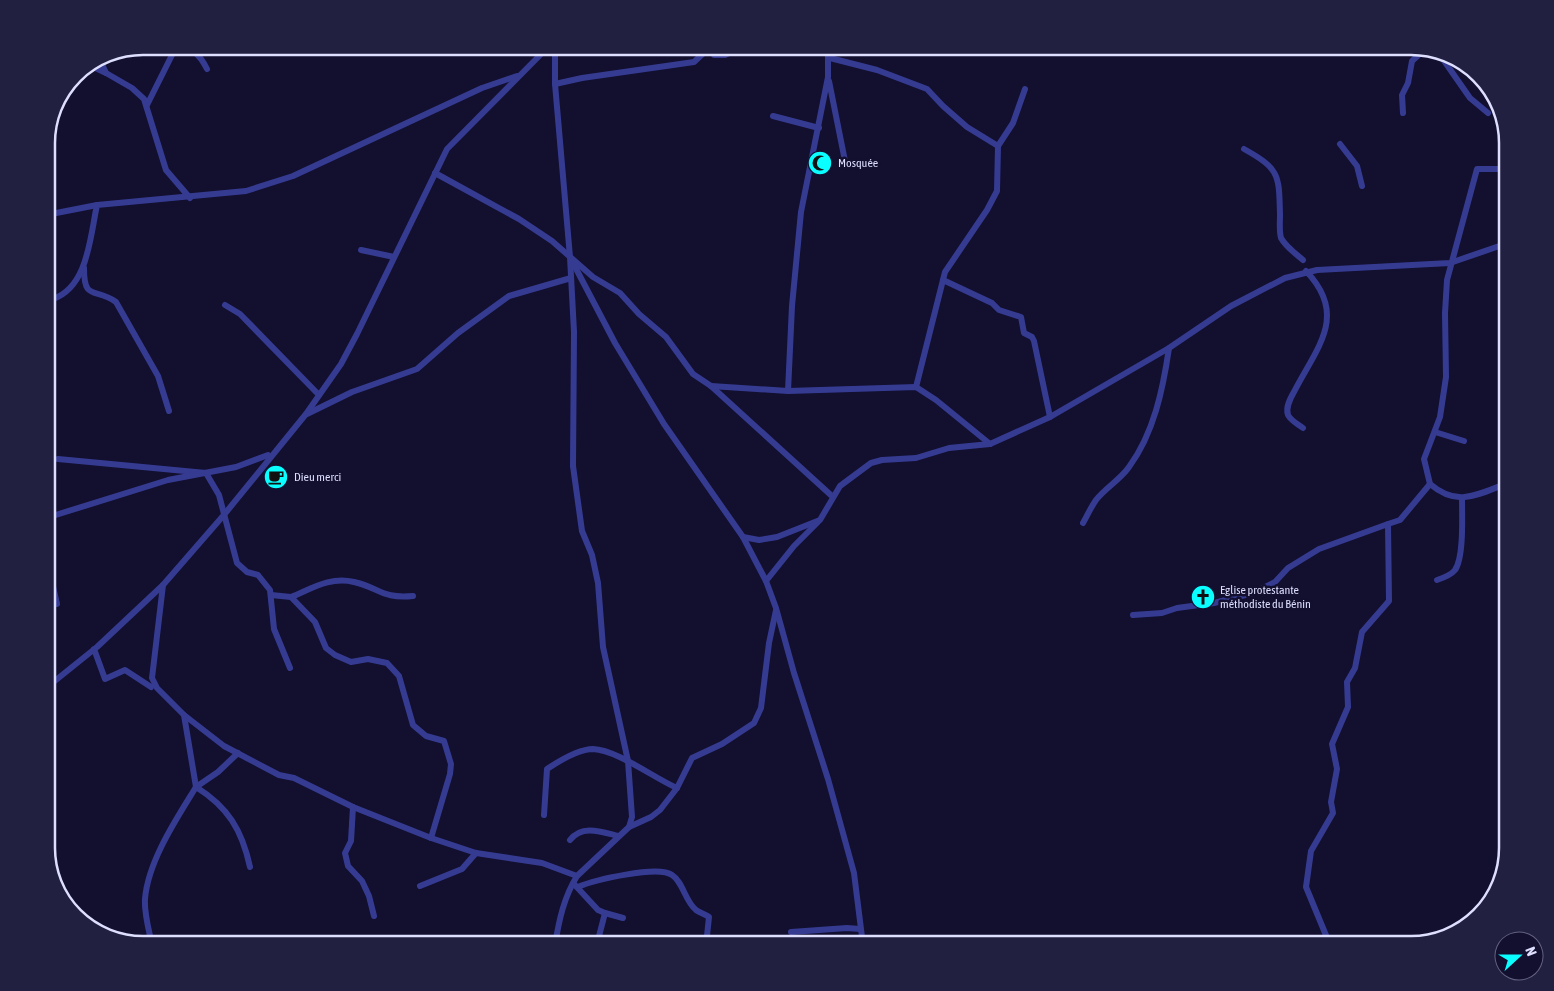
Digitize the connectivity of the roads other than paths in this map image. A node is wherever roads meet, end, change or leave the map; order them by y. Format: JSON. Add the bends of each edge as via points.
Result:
{"nodes":[{"id":1,"x":172,"y":55,"type":"edge"},
{"id":2,"x":200,"y":55,"type":"edge"},
{"id":3,"x":540,"y":55,"type":"edge"},
{"id":4,"x":555,"y":55,"type":"edge"},
{"id":5,"x":701,"y":55,"type":"edge"},
{"id":6,"x":830,"y":55,"type":"edge"},
{"id":7,"x":1418,"y":56,"type":"edge"},
{"id":8,"x":830,"y":58,"type":"junction"},
{"id":9,"x":1445,"y":62,"type":"edge"},
{"id":10,"x":103,"y":65,"type":"edge"},
{"id":11,"x":96,"y":69,"type":"edge"},
{"id":12,"x":207,"y":69,"type":"dead end"},
{"id":13,"x":106,"y":73,"type":"junction"},
{"id":14,"x":519,"y":75,"type":"junction"},
{"id":15,"x":828,"y":77,"type":"junction"},
{"id":16,"x":555,"y":84,"type":"junction"},
{"id":17,"x":1025,"y":89,"type":"dead end"},
{"id":18,"x":147,"y":105,"type":"junction"},
{"id":19,"x":1402,"y":113,"type":"dead end"},
{"id":20,"x":1488,"y":113,"type":"dead end"},
{"id":21,"x":773,"y":116,"type":"dead end"},
{"id":22,"x":819,"y":128,"type":"junction"},
{"id":23,"x":1340,"y":144,"type":"dead end"},
{"id":24,"x":998,"y":146,"type":"junction"},
{"id":25,"x":1244,"y":149,"type":"dead end"},
{"id":26,"x":846,"y":166,"type":"dead end"},
{"id":27,"x":1499,"y":169,"type":"edge"},
{"id":28,"x":435,"y":173,"type":"junction"},
{"id":29,"x":1362,"y":186,"type":"dead end"},
{"id":30,"x":190,"y":198,"type":"junction"},
{"id":31,"x":97,"y":205,"type":"junction"},
{"id":32,"x":55,"y":213,"type":"edge"},
{"id":33,"x":1499,"y":246,"type":"edge"},
{"id":34,"x":361,"y":250,"type":"dead end"},
{"id":35,"x":394,"y":257,"type":"junction"},
{"id":36,"x":570,"y":257,"type":"junction"},
{"id":37,"x":1303,"y":260,"type":"dead end"},
{"id":38,"x":84,"y":262,"type":"junction"},
{"id":39,"x":1450,"y":263,"type":"junction"},
{"id":40,"x":1306,"y":271,"type":"junction"},
{"id":41,"x":571,"y":278,"type":"junction"},
{"id":42,"x":943,"y":280,"type":"junction"},
{"id":43,"x":55,"y":298,"type":"edge"},
{"id":44,"x":225,"y":305,"type":"dead end"},
{"id":45,"x":1169,"y":348,"type":"junction"},
{"id":46,"x":711,"y":386,"type":"junction"},
{"id":47,"x":916,"y":387,"type":"junction"},
{"id":48,"x":788,"y":391,"type":"junction"},
{"id":49,"x":318,"y":395,"type":"junction"},
{"id":50,"x":169,"y":411,"type":"dead end"},
{"id":51,"x":306,"y":414,"type":"junction"},
{"id":52,"x":1050,"y":417,"type":"junction"},
{"id":53,"x":1303,"y":428,"type":"dead end"},
{"id":54,"x":1435,"y":432,"type":"junction"},
{"id":55,"x":1464,"y":441,"type":"dead end"},
{"id":56,"x":990,"y":444,"type":"junction"},
{"id":57,"x":271,"y":454,"type":"junction"},
{"id":58,"x":58,"y":459,"type":"dead end"},
{"id":59,"x":157,"y":467,"type":"junction"},
{"id":60,"x":206,"y":473,"type":"junction"},
{"id":61,"x":168,"y":480,"type":"junction"},
{"id":62,"x":1430,"y":484,"type":"junction"},
{"id":63,"x":1499,"y":486,"type":"edge"},
{"id":64,"x":833,"y":497,"type":"junction"},
{"id":65,"x":1462,"y":499,"type":"junction"},
{"id":66,"x":223,"y":516,"type":"junction"},
{"id":67,"x":55,"y":517,"type":"edge"},
{"id":68,"x":820,"y":520,"type":"junction"},
{"id":69,"x":1083,"y":523,"type":"dead end"},
{"id":70,"x":1388,"y":524,"type":"junction"},
{"id":71,"x":743,"y":537,"type":"junction"},
{"id":72,"x":1437,"y":580,"type":"dead end"},
{"id":73,"x":766,"y":581,"type":"junction"},
{"id":74,"x":163,"y":585,"type":"junction"},
{"id":75,"x":55,"y":595,"type":"edge"},
{"id":76,"x":271,"y":595,"type":"junction"},
{"id":77,"x":413,"y":596,"type":"dead end"},
{"id":78,"x":291,"y":597,"type":"junction"},
{"id":79,"x":57,"y":604,"type":"dead end"},
{"id":80,"x":776,"y":608,"type":"junction"},
{"id":81,"x":1133,"y":614,"type":"dead end"},
{"id":82,"x":94,"y":650,"type":"junction"},
{"id":83,"x":290,"y":668,"type":"dead end"},
{"id":84,"x":55,"y":681,"type":"edge"},
{"id":85,"x":151,"y":687,"type":"dead end"},
{"id":86,"x":184,"y":714,"type":"junction"},
{"id":87,"x":238,"y":752,"type":"junction"},
{"id":88,"x":628,"y":761,"type":"junction"},
{"id":89,"x":196,"y":787,"type":"junction"},
{"id":90,"x":677,"y":788,"type":"junction"},
{"id":91,"x":353,"y":807,"type":"junction"},
{"id":92,"x":544,"y":815,"type":"dead end"},
{"id":93,"x":630,"y":827,"type":"junction"},
{"id":94,"x":618,"y":836,"type":"junction"},
{"id":95,"x":431,"y":838,"type":"junction"},
{"id":96,"x":570,"y":840,"type":"dead end"},
{"id":97,"x":476,"y":854,"type":"junction"},
{"id":98,"x":250,"y":867,"type":"dead end"},
{"id":99,"x":577,"y":876,"type":"junction"},
{"id":100,"x":575,"y":885,"type":"junction"},
{"id":101,"x":420,"y":886,"type":"dead end"},
{"id":102,"x":605,"y":913,"type":"junction"},
{"id":103,"x":374,"y":916,"type":"dead end"},
{"id":104,"x":623,"y":918,"type":"dead end"},
{"id":105,"x":860,"y":929,"type":"junction"},
{"id":106,"x":791,"y":932,"type":"dead end"},
{"id":107,"x":151,"y":936,"type":"edge"},
{"id":108,"x":557,"y":936,"type":"edge"},
{"id":109,"x":599,"y":936,"type":"edge"},
{"id":110,"x":707,"y":936,"type":"edge"},
{"id":111,"x":861,"y":936,"type":"edge"},
{"id":112,"x":1326,"y":936,"type":"edge"}],
"edges":[{"from":1,"to":18,"type":"street"},
{"from":2,"to":12,"type":"street"},
{"from":3,"to":14,"type":"street"},
{"from":4,"to":16,"type":"street"},
{"from":5,"to":16,"type":"street","via":[[694,62]]},
{"from":6,"to":8,"type":"street"},
{"from":7,"to":19,"type":"street","via":[[1412,62],[1402,95]]},
{"from":8,"to":15,"type":"street"},
{"from":8,"to":24,"type":"street","via":[[877,70],[927,89],[967,127]]},
{"from":9,"to":20,"type":"street","via":[[1470,98]]},
{"from":10,"to":13,"type":"street"},
{"from":11,"to":13,"type":"street"},
{"from":13,"to":18,"type":"street","via":[[132,88]]},
{"from":14,"to":28,"type":"street","via":[[447,149]]},
{"from":14,"to":30,"type":"street","via":[[482,88],[293,176],[246,191]]},
{"from":15,"to":22,"type":"street"},
{"from":15,"to":26,"type":"street"},
{"from":16,"to":36,"type":"street"},
{"from":17,"to":24,"type":"street","via":[[1013,123]]},
{"from":18,"to":30,"type":"street","via":[[166,170]]},
{"from":21,"to":22,"type":"street"},
{"from":22,"to":48,"type":"street","via":[[801,212]]},
{"from":23,"to":29,"type":"street","via":[[1357,166]]},
{"from":24,"to":42,"type":"street","via":[[997,191],[949,263]]},
{"from":25,"to":37,"type":"street","via":[[1275,171],[1281,237]]},
{"from":27,"to":39,"type":"street","via":[[1477,169]]},
{"from":28,"to":35,"type":"street"},
{"from":28,"to":36,"type":"street","via":[[519,219]]},
{"from":30,"to":31,"type":"street"},
{"from":31,"to":32,"type":"street"},
{"from":31,"to":38,"type":"street"},
{"from":33,"to":39,"type":"street"},
{"from":34,"to":35,"type":"street"},
{"from":35,"to":49,"type":"street","via":[[345,356]]},
{"from":36,"to":41,"type":"street"},
{"from":36,"to":46,"type":"street","via":[[593,277],[620,293],[638,314],[666,337],[693,374]]},
{"from":36,"to":71,"type":"street","via":[[615,343],[664,424]]},
{"from":38,"to":43,"type":"street","via":[[69,292]]},
{"from":38,"to":50,"type":"street","via":[[84,286],[88,291],[116,302],[158,376]]},
{"from":39,"to":40,"type":"street"},
{"from":39,"to":54,"type":"street","via":[[1445,312],[1446,377]]},
{"from":40,"to":45,"type":"street","via":[[1285,278],[1231,306]]},
{"from":40,"to":53,"type":"street","via":[[1323,293],[1328,312],[1326,329],[1287,408],[1292,420]]},
{"from":41,"to":51,"type":"street","via":[[509,296],[458,333],[417,369],[352,392]]},
{"from":41,"to":88,"type":"street","via":[[574,476],[582,531],[598,583],[603,647]]},
{"from":42,"to":47,"type":"street"},
{"from":42,"to":52,"type":"street","via":[[992,303],[999,310],[1020,317],[1024,333],[1032,336],[1034,342]]},
{"from":44,"to":49,"type":"street","via":[[240,314]]},
{"from":45,"to":52,"type":"street"},
{"from":45,"to":69,"type":"street","via":[[1156,412],[1137,454],[1128,469],[1096,500]]},
{"from":46,"to":48,"type":"street"},
{"from":46,"to":64,"type":"street"},
{"from":47,"to":48,"type":"street"},
{"from":47,"to":56,"type":"street"},
{"from":49,"to":51,"type":"street"},
{"from":51,"to":57,"type":"street"},
{"from":52,"to":56,"type":"street"},
{"from":54,"to":55,"type":"street"},
{"from":54,"to":62,"type":"street","via":[[1424,459]]},
{"from":56,"to":64,"type":"street","via":[[949,448],[916,458],[871,463],[840,486]]},
{"from":57,"to":60,"type":"street","via":[[236,467]]},
{"from":57,"to":66,"type":"street"},
{"from":58,"to":59,"type":"street"},
{"from":59,"to":60,"type":"street"},
{"from":59,"to":61,"type":"street"},
{"from":60,"to":61,"type":"street"},
{"from":60,"to":66,"type":"street","via":[[216,487]]},
{"from":61,"to":67,"type":"street"},
{"from":62,"to":65,"type":"street"},
{"from":62,"to":70,"type":"street","via":[[1400,520]]},
{"from":63,"to":65,"type":"street"},
{"from":64,"to":68,"type":"street"},
{"from":65,"to":72,"type":"street","via":[[1459,559],[1454,571]]},
{"from":66,"to":74,"type":"street"},
{"from":66,"to":76,"type":"street","via":[[237,563],[265,581]]},
{"from":68,"to":71,"type":"street","via":[[777,537],[759,540]]},
{"from":68,"to":73,"type":"street"},
{"from":70,"to":81,"type":"street","via":[[1319,549],[1288,568],[1275,582],[1253,593],[1162,613]]},
{"from":70,"to":112,"type":"street","via":[[1389,601],[1362,632],[1356,668],[1347,682],[1348,707],[1332,744],[1337,769],[1331,802],[1333,814],[1311,851],[1306,887]]},
{"from":71,"to":73,"type":"street"},
{"from":73,"to":80,"type":"street"},
{"from":74,"to":82,"type":"street"},
{"from":74,"to":86,"type":"street","via":[[152,678],[157,688]]},
{"from":75,"to":79,"type":"street"},
{"from":76,"to":78,"type":"street"},
{"from":76,"to":83,"type":"street","via":[[274,629]]},
{"from":77,"to":78,"type":"street","via":[[392,597],[346,582],[312,585]]},
{"from":78,"to":95,"type":"street","via":[[315,622],[326,648],[335,655],[351,662],[368,658],[388,663],[399,676],[413,725],[426,736],[444,741],[449,751],[450,774]]},
{"from":80,"to":90,"type":"street","via":[[759,714],[754,723],[692,758]]},
{"from":80,"to":105,"type":"street","via":[[854,873]]},
{"from":82,"to":84,"type":"street"},
{"from":82,"to":85,"type":"street","via":[[105,680],[125,670]]},
{"from":86,"to":87,"type":"street","via":[[224,746]]},
{"from":86,"to":89,"type":"street"},
{"from":87,"to":89,"type":"street","via":[[218,772]]},
{"from":87,"to":91,"type":"street","via":[[279,775],[294,778]]},
{"from":88,"to":90,"type":"street"},
{"from":88,"to":92,"type":"street","via":[[592,749],[580,751],[547,769]]},
{"from":88,"to":93,"type":"street"},
{"from":89,"to":98,"type":"street","via":[[229,816],[242,837]]},
{"from":89,"to":107,"type":"street","via":[[166,838],[149,882],[145,899]]},
{"from":90,"to":93,"type":"street","via":[[660,810]]},
{"from":91,"to":95,"type":"street"},
{"from":91,"to":103,"type":"street","via":[[351,841],[345,852],[348,866],[362,881],[369,896]]},
{"from":93,"to":94,"type":"street"},
{"from":94,"to":96,"type":"street","via":[[591,830],[577,833]]},
{"from":94,"to":99,"type":"street"},
{"from":95,"to":97,"type":"street"},
{"from":97,"to":99,"type":"street","via":[[542,863]]},
{"from":97,"to":101,"type":"street","via":[[465,868]]},
{"from":99,"to":100,"type":"street"},
{"from":100,"to":102,"type":"street","via":[[598,910]]},
{"from":100,"to":108,"type":"street","via":[[564,902]]},
{"from":100,"to":110,"type":"street","via":[[664,871],[671,874],[695,910],[709,917]]},
{"from":102,"to":104,"type":"street"},
{"from":102,"to":109,"type":"street"},
{"from":105,"to":106,"type":"street"},
{"from":105,"to":111,"type":"street"}]}
